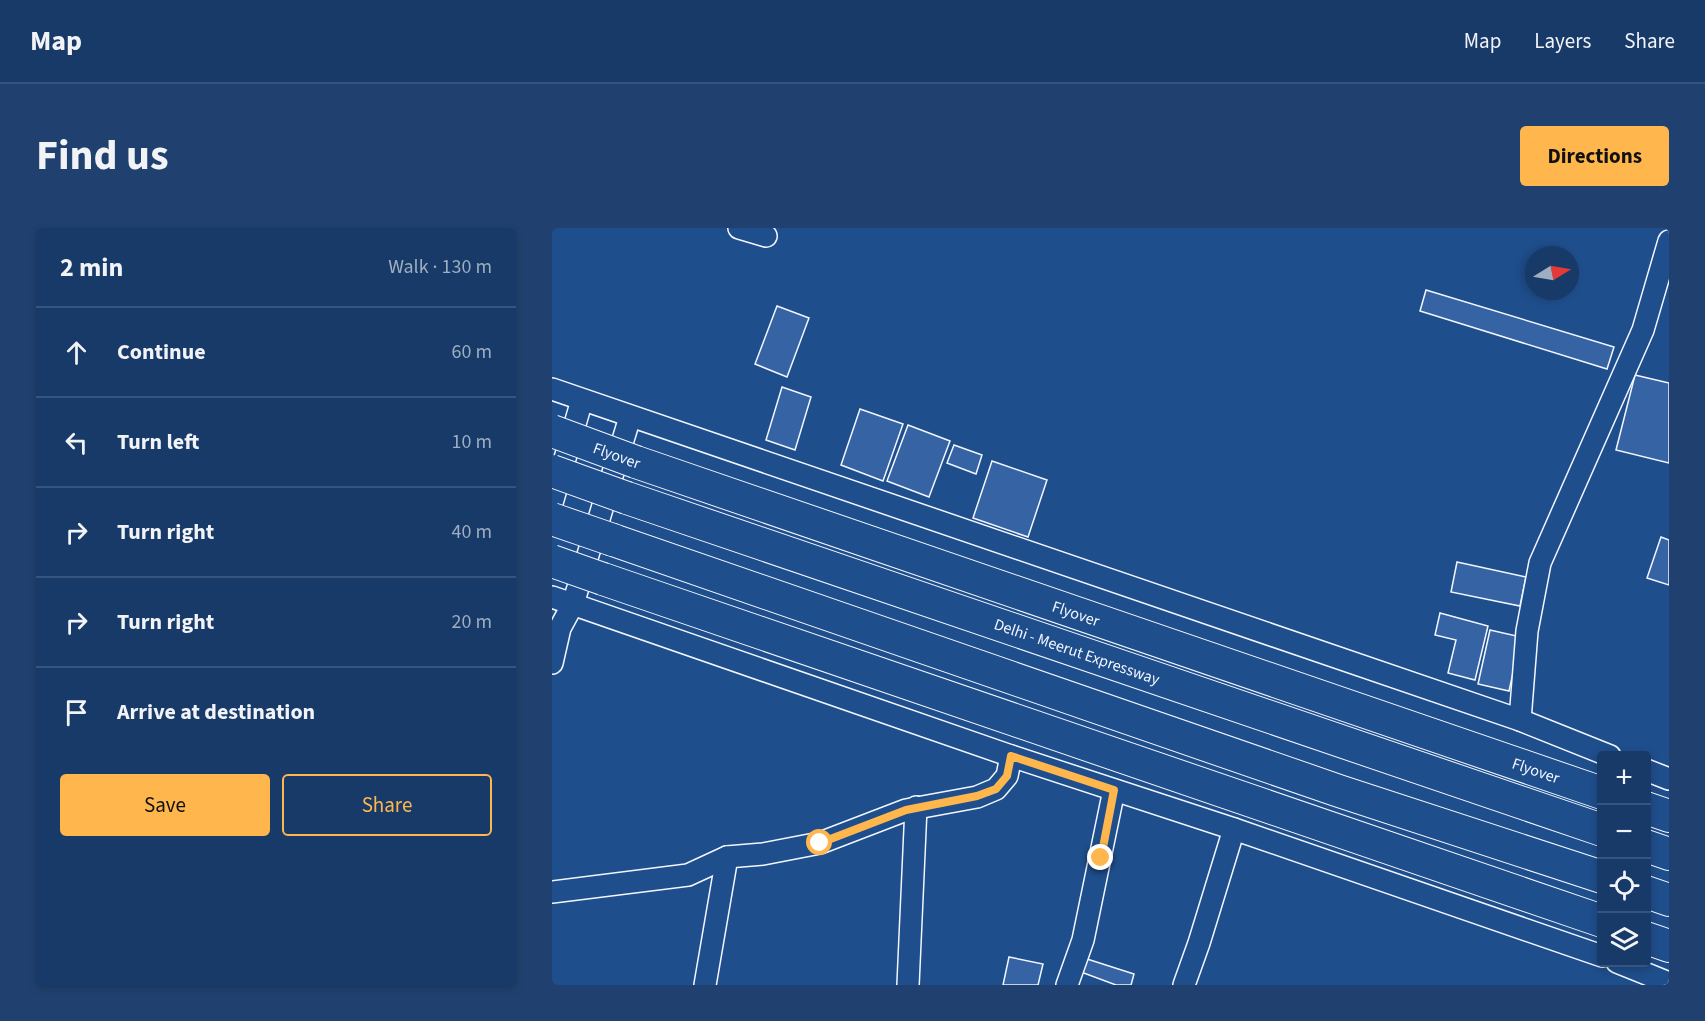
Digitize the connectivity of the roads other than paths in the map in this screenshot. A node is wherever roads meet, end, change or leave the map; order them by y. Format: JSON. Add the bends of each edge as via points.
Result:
{"nodes":[{"id":1,"x":739,"y":228,"type":"edge"},
{"id":2,"x":766,"y":236,"type":"dead end"},
{"id":3,"x":1669,"y":241,"type":"edge"},
{"id":4,"x":552,"y":389,"type":"edge"},
{"id":5,"x":582,"y":400,"type":"junction"},
{"id":6,"x":630,"y":417,"type":"junction"},
{"id":7,"x":552,"y":431,"type":"edge"},
{"id":8,"x":552,"y":471,"type":"edge"},
{"id":9,"x":552,"y":503,"type":"edge"},
{"id":10,"x":552,"y":519,"type":"edge"},
{"id":11,"x":552,"y":561,"type":"edge"},
{"id":12,"x":552,"y":597,"type":"edge"},
{"id":13,"x":573,"y":603,"type":"junction"},
{"id":14,"x":552,"y":663,"type":"edge"},
{"id":15,"x":1520,"y":720,"type":"junction"},
{"id":16,"x":1598,"y":751,"type":"edge"},
{"id":17,"x":1011,"y":756,"type":"junction"},
{"id":18,"x":1651,"y":772,"type":"edge"},
{"id":19,"x":1669,"y":779,"type":"edge"},
{"id":20,"x":1114,"y":790,"type":"junction"},
{"id":21,"x":1597,"y":791,"type":"edge"},
{"id":22,"x":916,"y":807,"type":"junction"},
{"id":23,"x":1651,"y":809,"type":"edge"},
{"id":24,"x":1669,"y":816,"type":"edge"},
{"id":25,"x":1597,"y":828,"type":"edge"},
{"id":26,"x":1234,"y":829,"type":"junction"},
{"id":27,"x":1651,"y":847,"type":"edge"},
{"id":28,"x":1669,"y":854,"type":"edge"},
{"id":29,"x":727,"y":857,"type":"junction"},
{"id":30,"x":1597,"y":875,"type":"edge"},
{"id":31,"x":552,"y":892,"type":"edge"},
{"id":32,"x":1651,"y":893,"type":"edge"},
{"id":33,"x":1669,"y":900,"type":"edge"},
{"id":34,"x":1597,"y":919,"type":"edge"},
{"id":35,"x":1651,"y":939,"type":"edge"},
{"id":36,"x":1669,"y":946,"type":"edge"},
{"id":37,"x":1597,"y":954,"type":"edge"},
{"id":38,"x":1627,"y":967,"type":"edge"},
{"id":39,"x":1669,"y":983,"type":"edge"},
{"id":40,"x":705,"y":985,"type":"edge"},
{"id":41,"x":908,"y":985,"type":"edge"},
{"id":42,"x":1067,"y":985,"type":"edge"},
{"id":43,"x":1184,"y":985,"type":"edge"}],
"edges":[{"from":1,"to":2,"type":"street"},
{"from":3,"to":15,"type":"street","via":[[1643,330],[1540,563],[1527,631]]},
{"from":4,"to":5,"type":"street"},
{"from":5,"to":6,"type":"street"},
{"from":5,"to":9,"type":"street"},
{"from":6,"to":13,"type":"street"},
{"from":6,"to":15,"type":"street"},
{"from":7,"to":21,"type":"highway","name":"Flyover","bridge":true},
{"from":8,"to":25,"type":"highway","name":"Delhi - Meerut Expressway","bridge":true},
{"from":10,"to":30,"type":"highway","bridge":true,"via":[[1339,791]]},
{"from":11,"to":34,"type":"highway","bridge":true},
{"from":12,"to":13,"type":"street"},
{"from":13,"to":14,"type":"street","via":[[560,628]]},
{"from":13,"to":17,"type":"street"},
{"from":15,"to":16,"type":"street"},
{"from":17,"to":20,"type":"street"},
{"from":17,"to":22,"type":"street","via":[[1007,776],[996,789]]},
{"from":18,"to":19,"type":"street"},
{"from":20,"to":26,"type":"street"},
{"from":20,"to":42,"type":"street","via":[[1083,940]]},
{"from":22,"to":29,"type":"street","via":[[820,843]]},
{"from":22,"to":41,"type":"street"},
{"from":23,"to":24,"type":"highway"},
{"from":26,"to":37,"type":"street"},
{"from":26,"to":43,"type":"street"},
{"from":27,"to":28,"type":"highway"},
{"from":29,"to":31,"type":"street","via":[[688,875]]},
{"from":29,"to":40,"type":"street"},
{"from":32,"to":33,"type":"highway"},
{"from":35,"to":36,"type":"highway"},
{"from":38,"to":39,"type":"street"}]}
